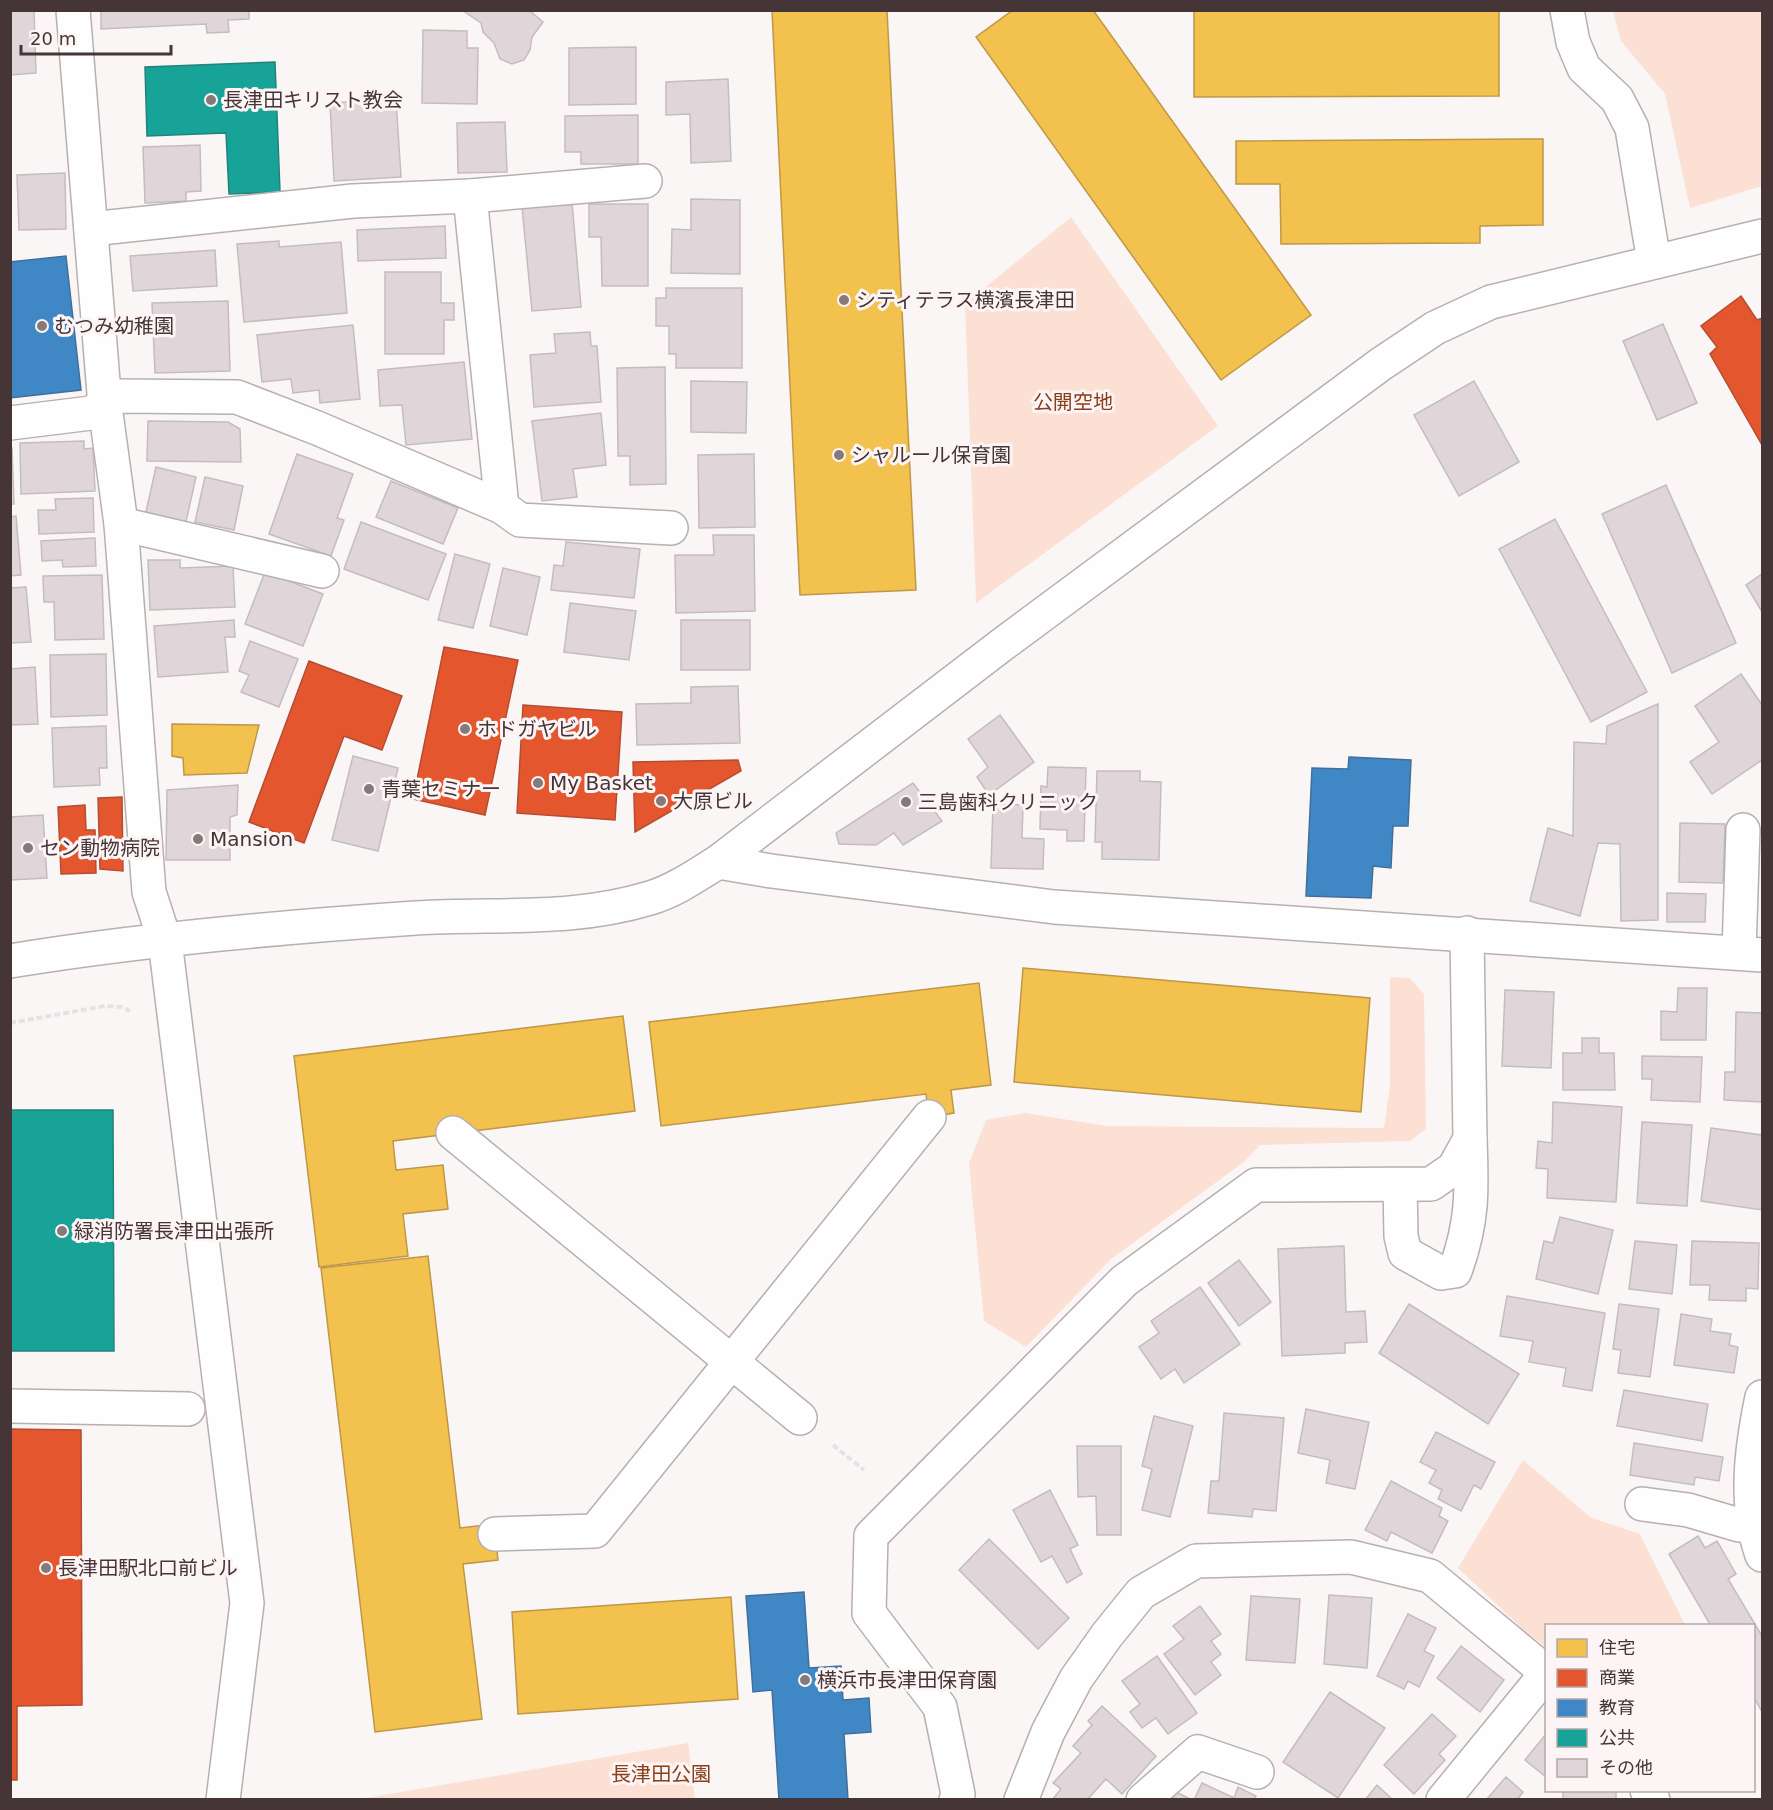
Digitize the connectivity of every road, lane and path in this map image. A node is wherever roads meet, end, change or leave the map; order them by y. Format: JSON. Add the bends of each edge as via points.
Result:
{"nodes":[{"id":1,"x":73,"y":10,"type":"edge"},
{"id":2,"x":1567,"y":10,"type":"edge"},
{"id":3,"x":645,"y":182,"type":"dead end"},
{"id":4,"x":470,"y":196,"type":"junction"},
{"id":5,"x":91,"y":229,"type":"junction"},
{"id":6,"x":1762,"y":236,"type":"edge"},
{"id":7,"x":1654,"y":262,"type":"junction"},
{"id":8,"x":105,"y":406,"type":"junction"},
{"id":9,"x":10,"y":423,"type":"edge"},
{"id":10,"x":502,"y":507,"type":"junction"},
{"id":11,"x":120,"y":524,"type":"junction"},
{"id":12,"x":671,"y":528,"type":"dead end"},
{"id":13,"x":322,"y":571,"type":"dead end"},
{"id":14,"x":1743,"y":830,"type":"dead end"},
{"id":15,"x":718,"y":862,"type":"junction"},
{"id":16,"x":1467,"y":933,"type":"junction"},
{"id":17,"x":165,"y":941,"type":"junction"},
{"id":18,"x":1751,"y":953,"type":"edge"},
{"id":19,"x":10,"y":961,"type":"edge"},
{"id":20,"x":136,"y":1015,"type":"dead end"},
{"id":21,"x":10,"y":1023,"type":"edge"},
{"id":22,"x":929,"y":1117,"type":"dead end"},
{"id":23,"x":453,"y":1133,"type":"dead end"},
{"id":24,"x":1470,"y":1139,"type":"junction"},
{"id":25,"x":1400,"y":1185,"type":"junction"},
{"id":26,"x":731,"y":1362,"type":"junction"},
{"id":27,"x":1762,"y":1397,"type":"edge"},
{"id":28,"x":10,"y":1406,"type":"edge"},
{"id":29,"x":188,"y":1409,"type":"dead end"},
{"id":30,"x":800,"y":1418,"type":"dead end"},
{"id":31,"x":1642,"y":1504,"type":"dead end"},
{"id":32,"x":1753,"y":1521,"type":"junction"},
{"id":33,"x":495,"y":1534,"type":"dead end"},
{"id":34,"x":1762,"y":1555,"type":"edge"},
{"id":35,"x":1545,"y":1672,"type":"edge"},
{"id":36,"x":1545,"y":1674,"type":"edge"},
{"id":37,"x":1257,"y":1772,"type":"dead end"},
{"id":38,"x":223,"y":1800,"type":"edge"},
{"id":39,"x":956,"y":1800,"type":"edge"},
{"id":40,"x":1021,"y":1800,"type":"edge"},
{"id":41,"x":1143,"y":1800,"type":"edge"},
{"id":42,"x":1443,"y":1800,"type":"edge"}],
"edges":[{"from":1,"to":5,"type":"street"},
{"from":2,"to":7,"type":"street","via":[[1573,42],[1584,68],[1617,99],[1632,128]]},
{"from":3,"to":4,"type":"street"},
{"from":4,"to":5,"type":"street","via":[[354,201]]},
{"from":4,"to":10,"type":"street"},
{"from":5,"to":8,"type":"street"},
{"from":6,"to":7,"type":"street"},
{"from":7,"to":15,"type":"street","via":[[1491,302],[1435,328],[1003,644]]},
{"from":8,"to":9,"type":"street","via":[[91,413]]},
{"from":8,"to":10,"type":"street","via":[[117,396],[237,397]]},
{"from":8,"to":11,"type":"street"},
{"from":10,"to":12,"type":"street","via":[[520,520]]},
{"from":11,"to":13,"type":"street"},
{"from":11,"to":17,"type":"street","via":[[149,892]]},
{"from":14,"to":18,"type":"street"},
{"from":15,"to":16,"type":"street","via":[[1054,907]]},
{"from":15,"to":17,"type":"street","via":[[652,898],[595,911],[532,917],[418,918]]},
{"from":16,"to":18,"type":"street"},
{"from":16,"to":24,"type":"street"},
{"from":17,"to":19,"type":"street","via":[[94,947]]},
{"from":17,"to":38,"type":"street","via":[[247,1603]]},
{"from":20,"to":21,"type":"path","via":[[120,1006],[105,1006]]},
{"from":22,"to":26,"type":"street"},
{"from":23,"to":26,"type":"street"},
{"from":24,"to":25,"type":"street","via":[[1454,1168],[1431,1184]]},
{"from":24,"to":25,"type":"street","via":[[1473,1199],[1468,1237],[1455,1271],[1441,1272],[1405,1253]]},
{"from":25,"to":39,"type":"street","via":[[1256,1185],[1124,1281],[871,1536],[869,1613],[940,1707]]},
{"from":26,"to":30,"type":"street"},
{"from":26,"to":33,"type":"street","via":[[595,1531]]},
{"from":27,"to":32,"type":"street","via":[[1749,1487]]},
{"from":28,"to":29,"type":"street"},
{"from":31,"to":32,"type":"street","via":[[1688,1510],[1739,1525]]},
{"from":32,"to":34,"type":"street"},
{"from":35,"to":40,"type":"street","via":[[1430,1576],[1351,1557],[1196,1561],[1141,1593],[1107,1635],[1071,1688],[1048,1732]]},
{"from":36,"to":42,"type":"street"},
{"from":37,"to":41,"type":"street","via":[[1198,1752]]}]}
